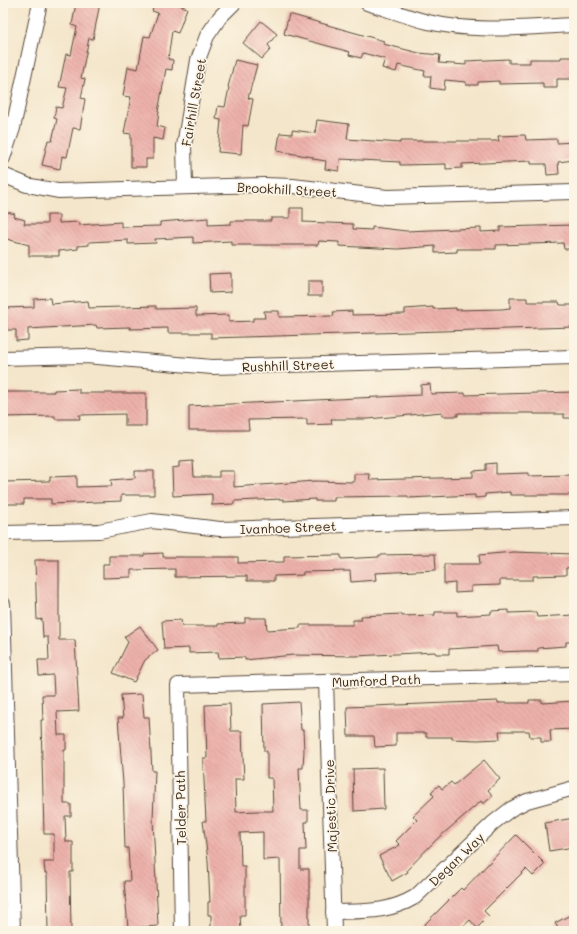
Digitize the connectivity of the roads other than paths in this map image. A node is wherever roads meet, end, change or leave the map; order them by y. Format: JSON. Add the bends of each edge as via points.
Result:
{"nodes":[{"id":1,"x":40,"y":3,"type":"edge"},
{"id":2,"x":234,"y":3,"type":"edge"},
{"id":3,"x":367,"y":3,"type":"edge"},
{"id":4,"x":574,"y":25,"type":"edge"},
{"id":5,"x":3,"y":158,"type":"edge"},
{"id":6,"x":3,"y":175,"type":"edge"},
{"id":7,"x":185,"y":186,"type":"junction"},
{"id":8,"x":574,"y":192,"type":"edge"},
{"id":9,"x":574,"y":357,"type":"edge"},
{"id":10,"x":3,"y":358,"type":"edge"},
{"id":11,"x":574,"y":518,"type":"edge"},
{"id":12,"x":3,"y":533,"type":"edge"},
{"id":13,"x":3,"y":604,"type":"edge"},
{"id":14,"x":574,"y":674,"type":"edge"},
{"id":15,"x":326,"y":681,"type":"junction"},
{"id":16,"x":178,"y":685,"type":"joint"},
{"id":17,"x":574,"y":788,"type":"edge"},
{"id":18,"x":333,"y":912,"type":"junction"},
{"id":19,"x":13,"y":931,"type":"edge"},
{"id":20,"x":182,"y":931,"type":"edge"},
{"id":21,"x":334,"y":931,"type":"edge"}],
"edges":[{"from":1,"to":5,"type":"street","via":[[13,128]]},
{"from":2,"to":7,"type":"street","name":"Fairhill Street","via":[[220,16],[207,36],[198,60],[184,146]]},
{"from":3,"to":4,"type":"street","via":[[429,22],[462,26],[492,28]]},
{"from":6,"to":7,"type":"street","name":"Brookhill Street","via":[[26,185],[58,190]]},
{"from":7,"to":8,"type":"street","name":"Brookhill Street","via":[[293,186],[387,197]]},
{"from":9,"to":10,"type":"street","name":"Rushhill Street","via":[[212,367],[86,356]]},
{"from":11,"to":12,"type":"street","name":"Ivanhoe Street","via":[[220,529],[152,521],[98,531]]},
{"from":13,"to":19,"type":"street"},
{"from":14,"to":15,"type":"street","name":"Mumford Path"},
{"from":15,"to":16,"type":"street","name":"Mumford Path"},
{"from":15,"to":18,"type":"street","name":"Majestic Drive"},
{"from":16,"to":20,"type":"street","name":"Telder Path"},
{"from":17,"to":18,"type":"street","name":"Degan Way","via":[[527,801],[511,809],[415,898],[402,905],[388,910]]},
{"from":18,"to":21,"type":"street","name":"Majestic Drive"}]}
